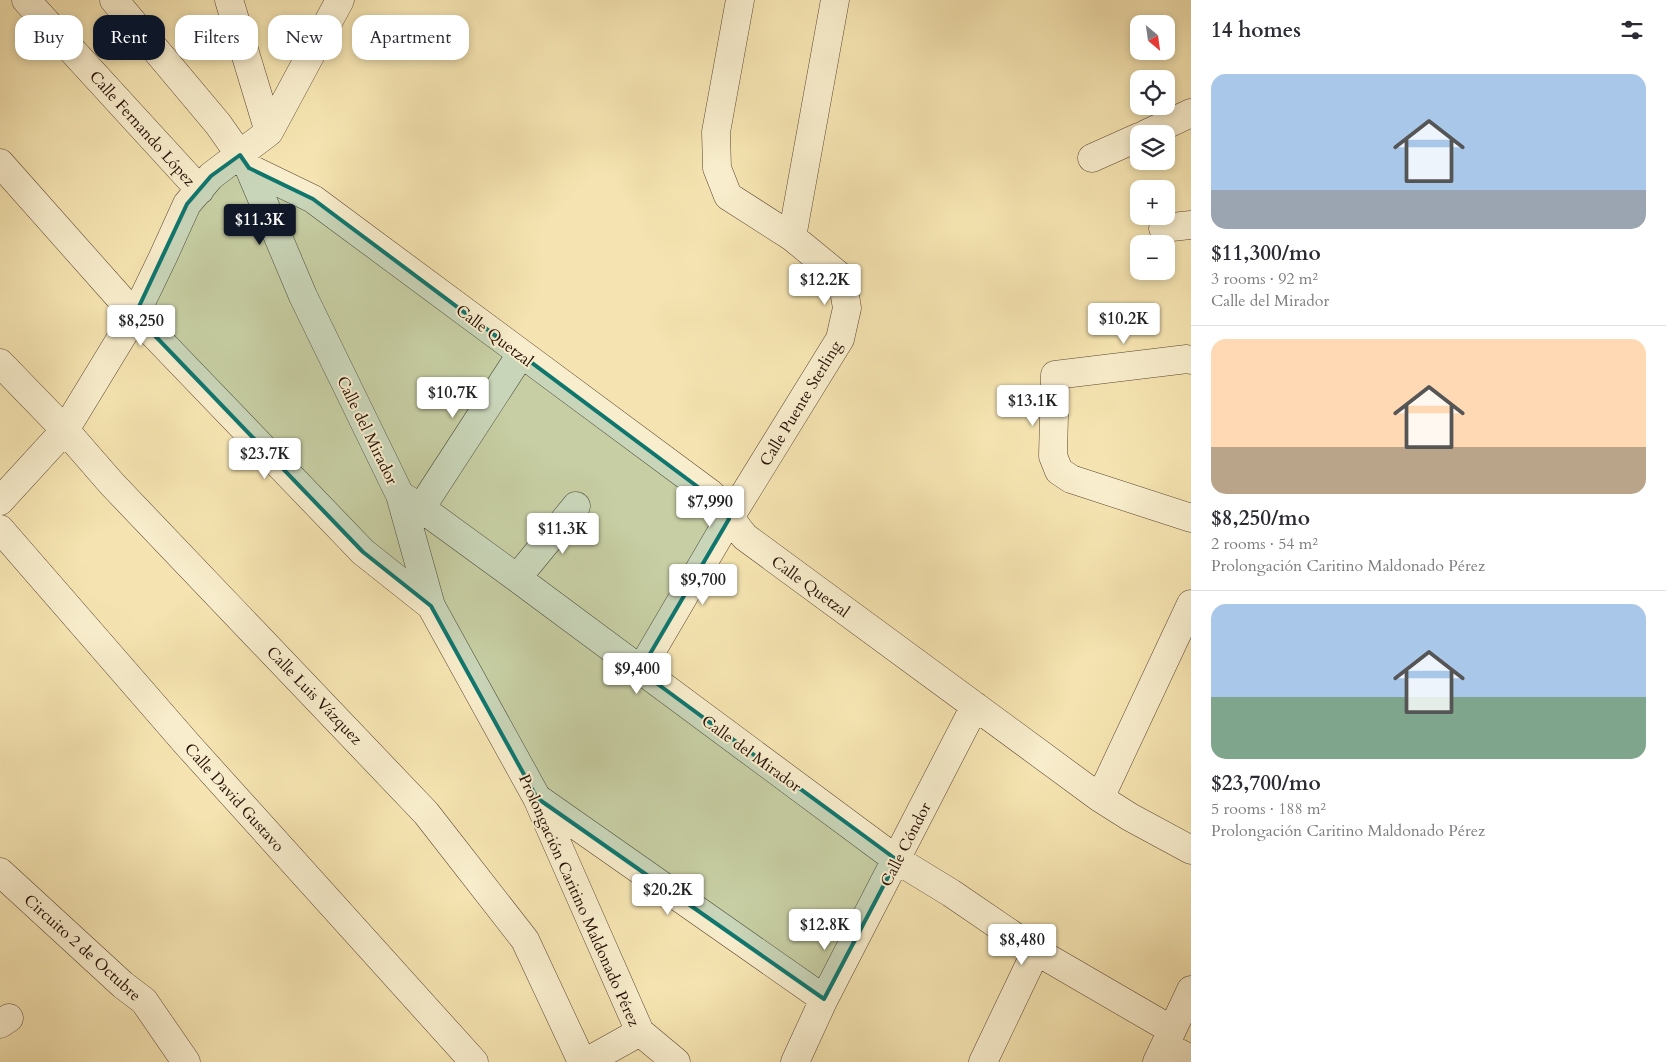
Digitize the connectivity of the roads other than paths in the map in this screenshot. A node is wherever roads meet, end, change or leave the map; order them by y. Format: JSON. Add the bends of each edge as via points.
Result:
{"nodes":[{"id":1,"x":26,"y":0,"type":"edge"},
{"id":2,"x":114,"y":0,"type":"edge"},
{"id":3,"x":229,"y":0,"type":"edge"},
{"id":4,"x":340,"y":0,"type":"edge"},
{"id":5,"x":740,"y":0,"type":"edge"},
{"id":6,"x":835,"y":0,"type":"edge"},
{"id":7,"x":1191,"y":113,"type":"edge"},
{"id":8,"x":1165,"y":125,"type":"edge"},
{"id":9,"x":269,"y":132,"type":"junction"},
{"id":10,"x":1130,"y":141,"type":"edge"},
{"id":11,"x":1092,"y":158,"type":"dead end"},
{"id":12,"x":245,"y":162,"type":"junction"},
{"id":13,"x":0,"y":163,"type":"edge"},
{"id":14,"x":200,"y":190,"type":"junction"},
{"id":15,"x":1191,"y":225,"type":"edge"},
{"id":16,"x":1163,"y":228,"type":"dead end"},
{"id":17,"x":792,"y":237,"type":"junction"},
{"id":18,"x":135,"y":315,"type":"junction"},
{"id":19,"x":521,"y":354,"type":"junction"},
{"id":20,"x":1191,"y":360,"type":"edge"},
{"id":21,"x":0,"y":363,"type":"edge"},
{"id":22,"x":65,"y":430,"type":"junction"},
{"id":23,"x":0,"y":500,"type":"edge"},
{"id":24,"x":410,"y":501,"type":"junction"},
{"id":25,"x":576,"y":506,"type":"dead end"},
{"id":26,"x":1191,"y":518,"type":"edge"},
{"id":27,"x":729,"y":519,"type":"junction"},
{"id":28,"x":0,"y":529,"type":"edge"},
{"id":29,"x":517,"y":578,"type":"junction"},
{"id":30,"x":1191,"y":604,"type":"edge"},
{"id":31,"x":431,"y":606,"type":"junction"},
{"id":32,"x":640,"y":670,"type":"junction"},
{"id":33,"x":975,"y":706,"type":"junction"},
{"id":34,"x":537,"y":798,"type":"junction"},
{"id":35,"x":1100,"y":798,"type":"junction"},
{"id":36,"x":1191,"y":850,"type":"edge"},
{"id":37,"x":897,"y":860,"type":"junction"},
{"id":38,"x":4,"y":883,"type":"edge"},
{"id":39,"x":1036,"y":951,"type":"junction"},
{"id":40,"x":1191,"y":990,"type":"edge"},
{"id":41,"x":824,"y":999,"type":"junction"},
{"id":42,"x":640,"y":1032,"type":"junction"},
{"id":43,"x":1165,"y":1046,"type":"edge"},
{"id":44,"x":1191,"y":1058,"type":"edge"},
{"id":45,"x":186,"y":1062,"type":"edge"},
{"id":46,"x":474,"y":1062,"type":"edge"},
{"id":47,"x":582,"y":1062,"type":"edge"},
{"id":48,"x":586,"y":1062,"type":"edge"},
{"id":49,"x":676,"y":1062,"type":"edge"},
{"id":50,"x":796,"y":1062,"type":"edge"},
{"id":51,"x":983,"y":1062,"type":"edge"}],
"edges":[{"from":1,"to":14,"type":"street","name":"Calle Fernando López"},
{"from":2,"to":12,"type":"street","name":"Calle del Mirador","via":[[218,124]]},
{"from":3,"to":9,"type":"street"},
{"from":4,"to":9,"type":"street"},
{"from":5,"to":17,"type":"street","name":"Calle Puente Sterling","via":[[716,132],[718,168],[728,196]]},
{"from":6,"to":17,"type":"street"},
{"from":7,"to":8,"type":"street"},
{"from":9,"to":12,"type":"street"},
{"from":10,"to":11,"type":"street"},
{"from":12,"to":14,"type":"street","via":[[212,176]]},
{"from":12,"to":19,"type":"street","name":"Calle Quetzal","via":[[313,199]]},
{"from":12,"to":24,"type":"street","name":"Calle del Mirador","via":[[303,296]]},
{"from":13,"to":18,"type":"street","name":"Prolongación Caritino Maldonado Pérez"},
{"from":14,"to":18,"type":"street","via":[[187,204]]},
{"from":15,"to":16,"type":"street"},
{"from":17,"to":27,"type":"street","name":"Calle Puente Sterling","via":[[842,278],[847,308],[840,339]]},
{"from":18,"to":22,"type":"street"},
{"from":18,"to":31,"type":"street","name":"Prolongación Caritino Maldonado Pérez","via":[[363,552]]},
{"from":19,"to":24,"type":"street"},
{"from":19,"to":27,"type":"street","name":"Calle Quetzal","via":[[711,494]]},
{"from":20,"to":26,"type":"street","via":[[1054,375],[1053,456],[1059,471],[1071,479]]},
{"from":21,"to":22,"type":"street","name":"Calle Luis Vázquez"},
{"from":22,"to":23,"type":"street"},
{"from":22,"to":47,"type":"street","name":"Calle Luis Vázquez","via":[[119,491],[426,812],[525,940]]},
{"from":24,"to":29,"type":"street","name":"Calle del Mirador"},
{"from":24,"to":31,"type":"street"},
{"from":25,"to":29,"type":"street"},
{"from":27,"to":32,"type":"street","name":"Calle Puente Sterling"},
{"from":27,"to":33,"type":"street","name":"Calle Quetzal","via":[[745,537]]},
{"from":28,"to":46,"type":"street","name":"Calle David Gustavo","via":[[187,744]]},
{"from":29,"to":32,"type":"street","name":"Calle del Mirador"},
{"from":30,"to":35,"type":"street"},
{"from":31,"to":34,"type":"street","name":"Prolongación Caritino Maldonado Pérez"},
{"from":32,"to":37,"type":"street","name":"Calle del Mirador"},
{"from":33,"to":35,"type":"street","name":"Calle Quetzal"},
{"from":33,"to":37,"type":"street","name":"Calle Cóndor"},
{"from":34,"to":41,"type":"street"},
{"from":34,"to":42,"type":"street","name":"Prolongación Caritino Maldonado Pérez"},
{"from":35,"to":36,"type":"street","name":"Calle Quetzal"},
{"from":37,"to":39,"type":"street","name":"Calle del Mirador"},
{"from":37,"to":41,"type":"street","name":"Calle Cóndor"},
{"from":38,"to":45,"type":"street","name":"Circuito 2 de Octubre","via":[[144,1001]]},
{"from":39,"to":43,"type":"street","name":"Calle del Mirador"},
{"from":39,"to":51,"type":"street"},
{"from":40,"to":43,"type":"street"},
{"from":41,"to":50,"type":"street","name":"Calle Cóndor"},
{"from":42,"to":48,"type":"street"},
{"from":42,"to":49,"type":"street"},
{"from":43,"to":44,"type":"street","name":"Calle del Mirador"}]}
